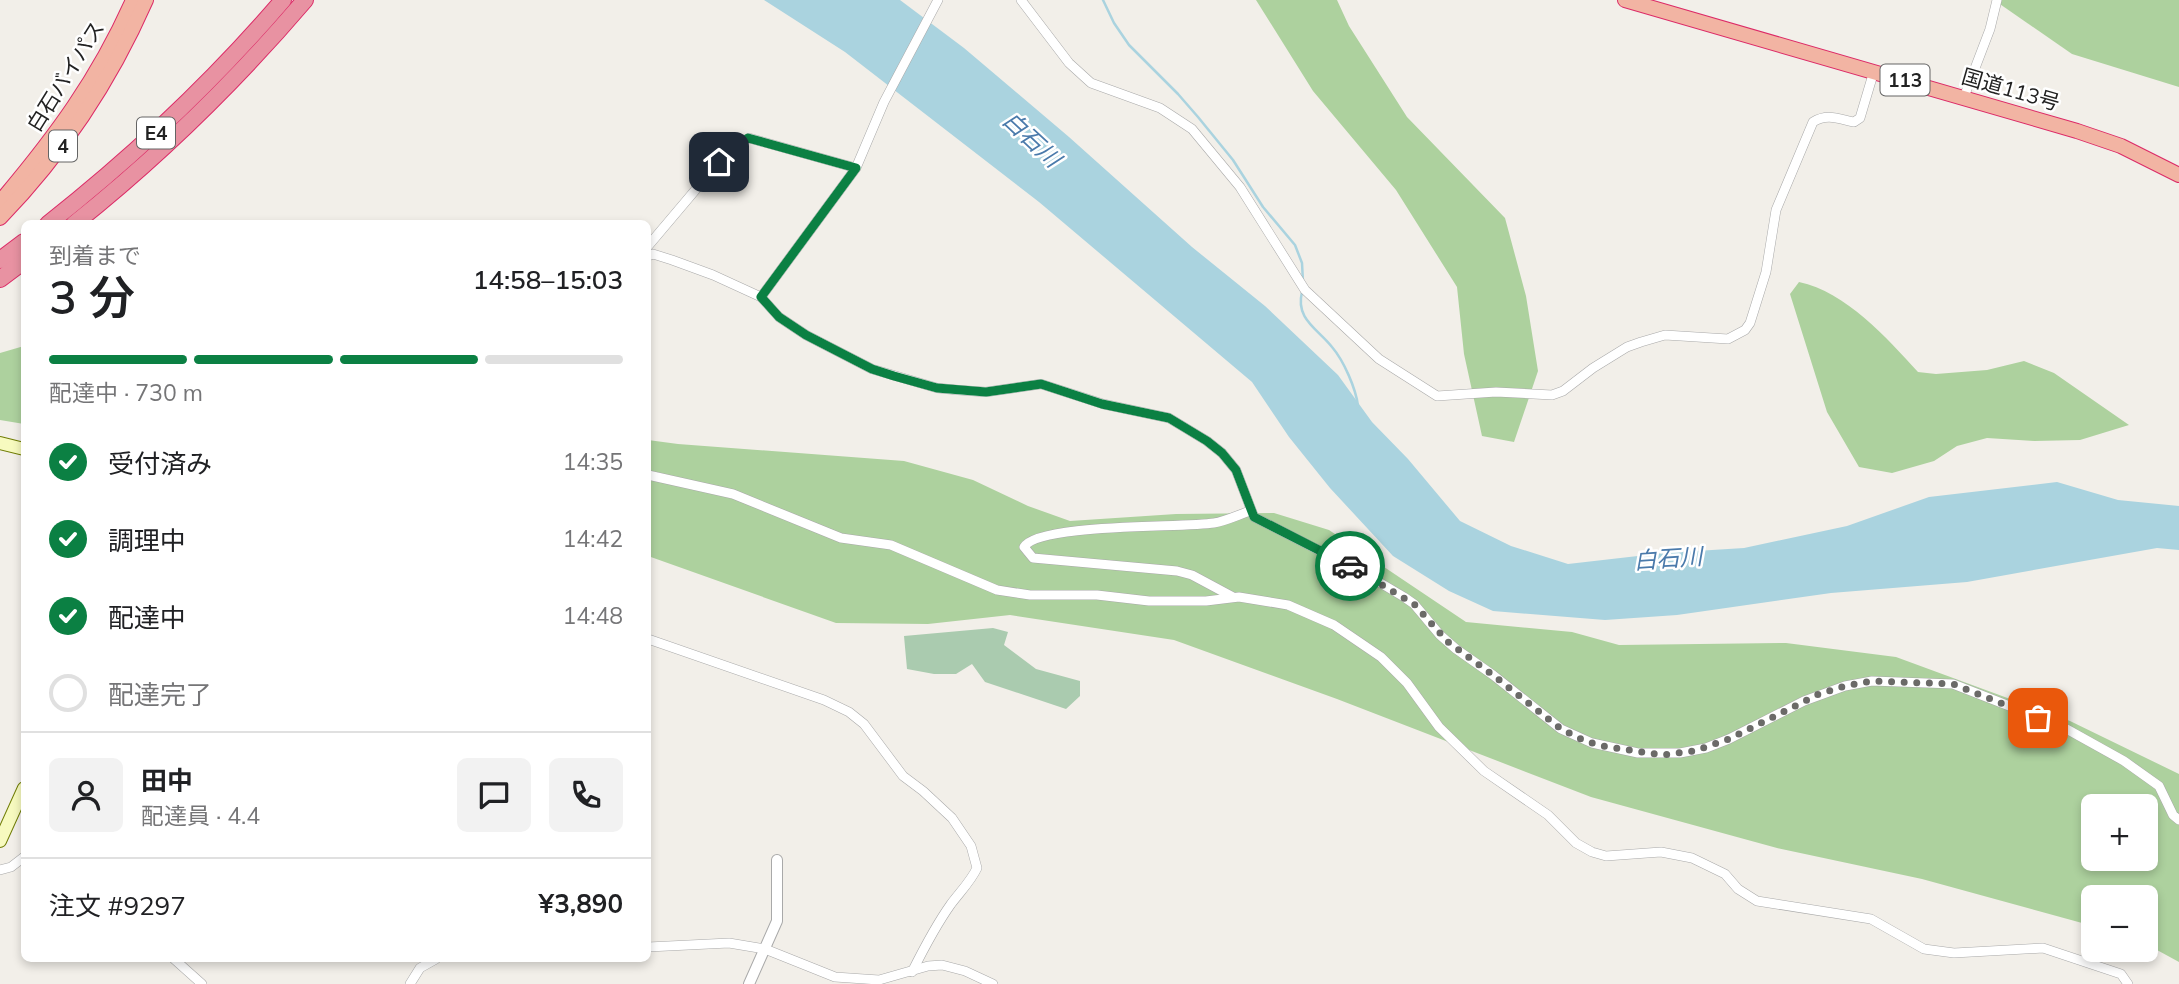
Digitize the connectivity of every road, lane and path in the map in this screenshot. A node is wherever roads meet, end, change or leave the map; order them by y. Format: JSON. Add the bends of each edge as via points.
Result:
{"nodes":[{"id":1,"x":133,"y":0,"type":"edge"},
{"id":2,"x":146,"y":0,"type":"edge"},
{"id":3,"x":284,"y":0,"type":"edge"},
{"id":4,"x":305,"y":0,"type":"edge"},
{"id":5,"x":938,"y":0,"type":"edge"},
{"id":6,"x":1021,"y":0,"type":"edge"},
{"id":7,"x":1625,"y":0,"type":"edge"},
{"id":8,"x":1997,"y":0,"type":"edge"},
{"id":9,"x":107,"y":66,"type":"junction"},
{"id":10,"x":1874,"y":71,"type":"junction"},
{"id":11,"x":1964,"y":97,"type":"junction"},
{"id":12,"x":856,"y":168,"type":"junction"},
{"id":13,"x":2179,"y":175,"type":"edge"},
{"id":14,"x":0,"y":202,"type":"edge"},
{"id":15,"x":0,"y":218,"type":"edge"},
{"id":16,"x":53,"y":220,"type":"edge"},
{"id":17,"x":79,"y":220,"type":"edge"},
{"id":18,"x":651,"y":242,"type":"edge"},
{"id":19,"x":21,"y":244,"type":"edge"},
{"id":20,"x":651,"y":255,"type":"edge"},
{"id":21,"x":0,"y":260,"type":"edge"},
{"id":22,"x":21,"y":263,"type":"edge"},
{"id":23,"x":0,"y":279,"type":"edge"},
{"id":24,"x":761,"y":297,"type":"junction"},
{"id":25,"x":0,"y":443,"type":"edge"},
{"id":26,"x":21,"y":448,"type":"edge"},
{"id":27,"x":651,"y":476,"type":"edge"},
{"id":28,"x":1250,"y":511,"type":"junction"},
{"id":29,"x":1233,"y":597,"type":"junction"},
{"id":30,"x":651,"y":640,"type":"edge"},
{"id":31,"x":21,"y":795,"type":"edge"},
{"id":32,"x":2179,"y":820,"type":"edge"},
{"id":33,"x":0,"y":841,"type":"edge"},
{"id":34,"x":21,"y":859,"type":"edge"},
{"id":35,"x":777,"y":860,"type":"dead end"},
{"id":36,"x":0,"y":870,"type":"edge"},
{"id":37,"x":651,"y":947,"type":"edge"},
{"id":38,"x":765,"y":949,"type":"junction"},
{"id":39,"x":177,"y":962,"type":"edge"},
{"id":40,"x":431,"y":962,"type":"edge"},
{"id":41,"x":912,"y":972,"type":"junction"},
{"id":42,"x":202,"y":984,"type":"edge"},
{"id":43,"x":410,"y":984,"type":"edge"},
{"id":44,"x":749,"y":984,"type":"edge"},
{"id":45,"x":993,"y":984,"type":"edge"},
{"id":46,"x":2128,"y":984,"type":"edge"}],
"edges":[{"from":1,"to":9,"type":"highway","name":"白石バイパス","number":"4"},
{"from":2,"to":9,"type":"highway","name":"白石バイパス","number":"4"},
{"from":3,"to":16,"type":"highway","number":"E4","via":[[154,135]]},
{"from":4,"to":17,"type":"highway","number":"E4","via":[[219,94]]},
{"from":5,"to":12,"type":"street"},
{"from":6,"to":10,"type":"street","via":[[1069,63],[1091,83],[1160,108],[1192,129],[1240,187],[1302,286],[1379,359],[1437,396],[1552,395],[1641,342],[1665,335],[1736,337],[1750,323],[1766,272],[1776,210],[1813,122],[1829,116],[1854,122],[1860,118]]},
{"from":7,"to":10,"type":"highway","name":"国道113号","number":"113"},
{"from":8,"to":11,"type":"street"},
{"from":9,"to":14,"type":"highway","name":"白石バイパス","number":"4"},
{"from":9,"to":15,"type":"highway","name":"白石バイパス","number":"4","via":[[62,147]]},
{"from":10,"to":11,"type":"highway","name":"国道113号","number":"113"},
{"from":11,"to":13,"type":"highway","name":"国道113号","number":"113","via":[[2121,146]]},
{"from":12,"to":18,"type":"street","via":[[748,138],[730,149]]},
{"from":12,"to":24,"type":"street"},
{"from":19,"to":21,"type":"highway"},
{"from":20,"to":24,"type":"street"},
{"from":22,"to":23,"type":"highway"},
{"from":24,"to":28,"type":"street","via":[[779,317],[806,335],[872,369],[905,379],[937,388],[986,392],[1041,384],[1102,404],[1169,418],[1222,453],[1236,470]]},
{"from":25,"to":26,"type":"main road"},
{"from":27,"to":29,"type":"street","via":[[733,494],[841,538],[891,545],[997,590],[1149,601]]},
{"from":28,"to":29,"type":"street","via":[[1212,523],[1060,532],[1024,547],[1033,558],[1177,571]]},
{"from":28,"to":32,"type":"street","via":[[1404,597],[1456,649],[1561,729],[1592,743],[1638,753],[1680,753],[1729,739],[1845,686],[1872,681],[1953,684],[2063,727],[2124,761],[2159,786]]},
{"from":29,"to":46,"type":"street","via":[[1275,601],[1306,611],[1381,656],[1439,727],[1483,771],[1540,808],[1591,852],[1606,856],[1675,854],[1717,869],[1757,901],[1871,919],[1924,949],[1954,953],[2043,948],[2121,974]]},
{"from":30,"to":41,"type":"street","via":[[849,712],[903,776],[952,818],[971,846],[977,868]]},
{"from":31,"to":33,"type":"main road"},
{"from":34,"to":36,"type":"street"},
{"from":35,"to":38,"type":"street","via":[[777,921]]},
{"from":37,"to":38,"type":"street","via":[[729,943]]},
{"from":38,"to":41,"type":"street","via":[[835,977],[879,980]]},
{"from":38,"to":44,"type":"street"},
{"from":39,"to":42,"type":"street"},
{"from":40,"to":43,"type":"street","via":[[420,968]]},
{"from":41,"to":45,"type":"street","via":[[950,966]]}]}
